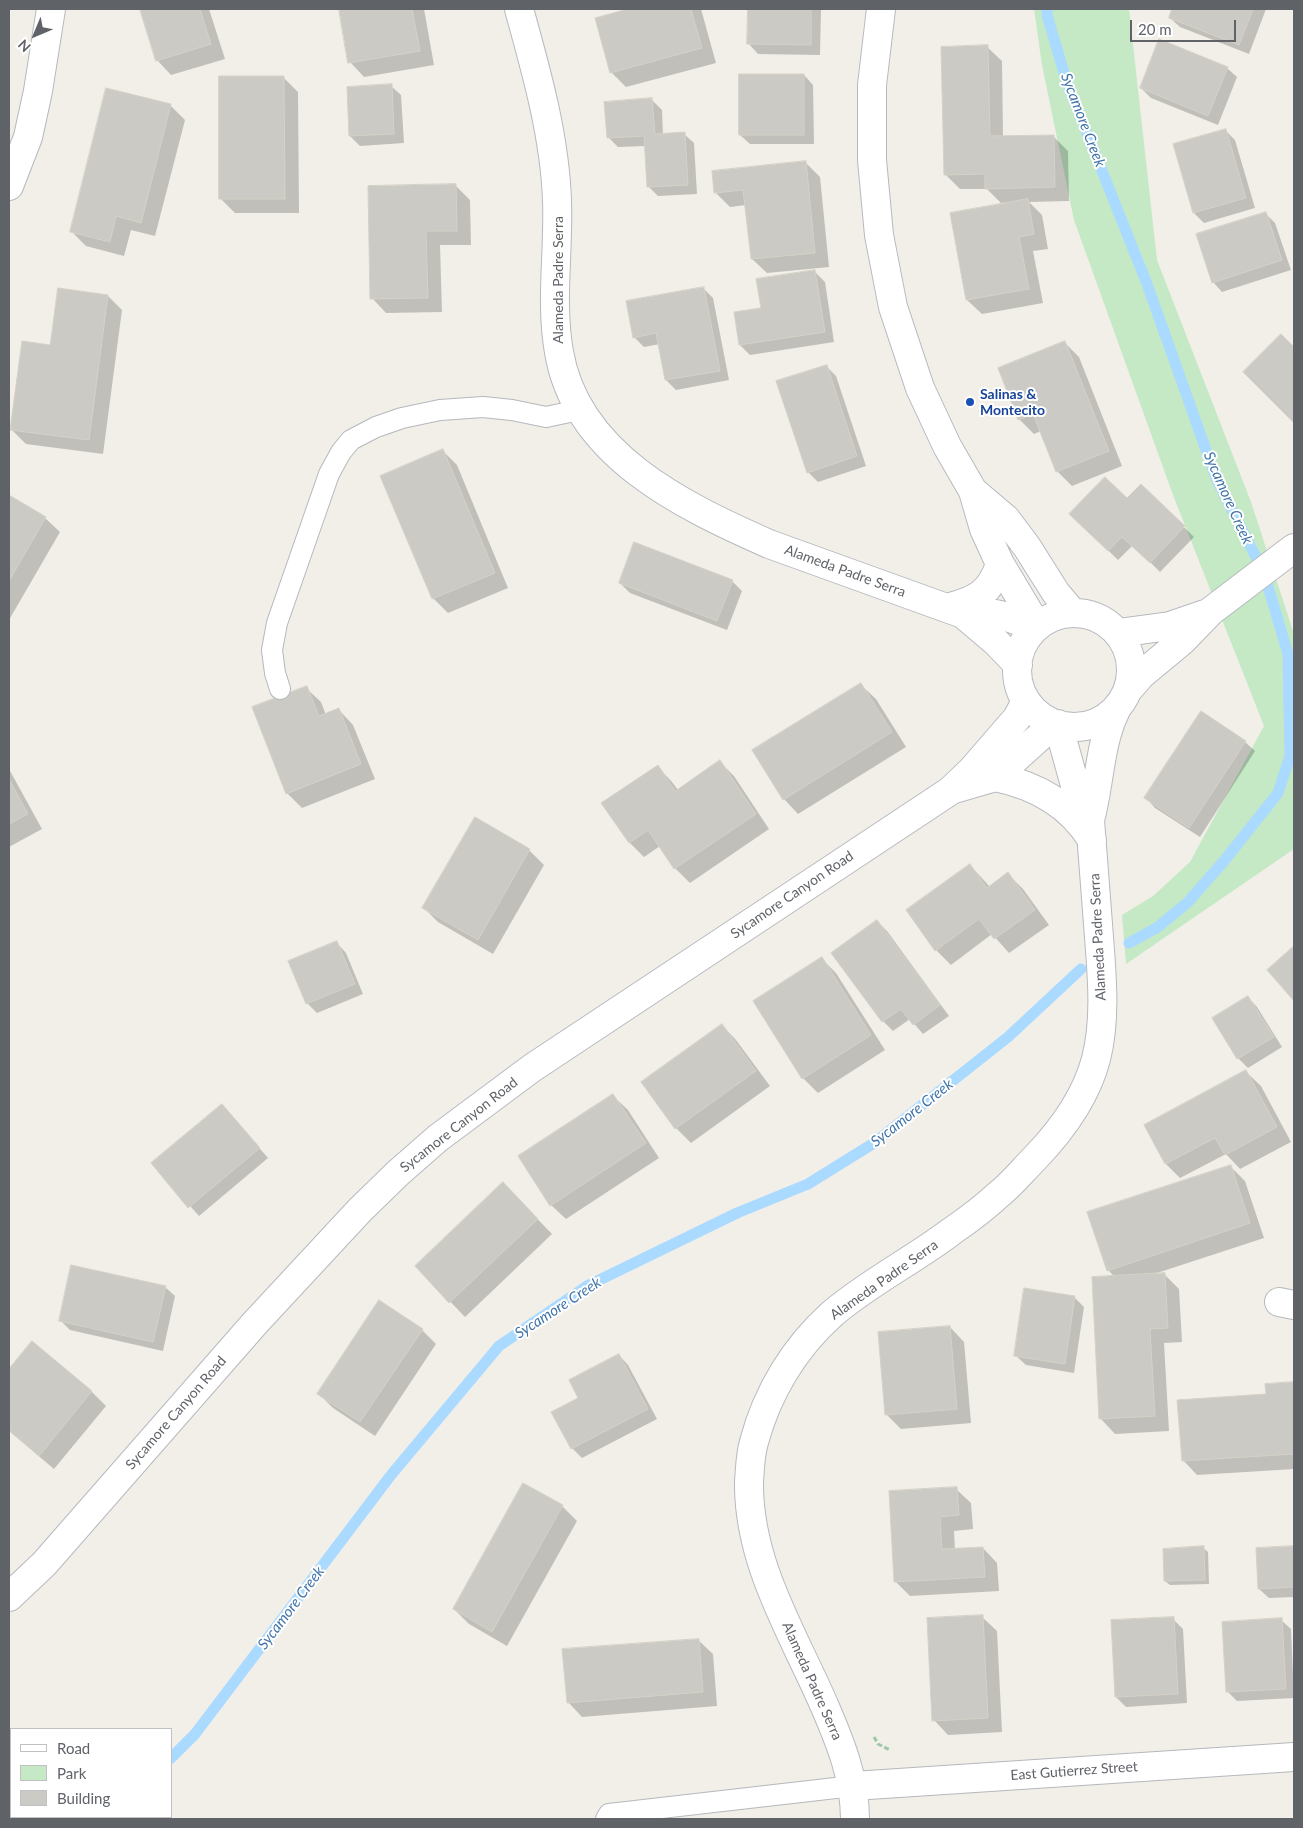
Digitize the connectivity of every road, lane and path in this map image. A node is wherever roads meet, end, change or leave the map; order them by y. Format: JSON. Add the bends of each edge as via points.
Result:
{"nodes":[{"id":1,"x":51,"y":9,"type":"edge"},
{"id":2,"x":520,"y":9,"type":"edge"},
{"id":3,"x":881,"y":9,"type":"edge"},
{"id":4,"x":9,"y":186,"type":"edge"},
{"id":5,"x":579,"y":410,"type":"junction"},
{"id":6,"x":973,"y":491,"type":"junction"},
{"id":7,"x":1294,"y":548,"type":"edge"},
{"id":8,"x":1000,"y":564,"type":"junction"},
{"id":9,"x":954,"y":611,"type":"junction"},
{"id":10,"x":1211,"y":611,"type":"junction"},
{"id":11,"x":1072,"y":612,"type":"junction"},
{"id":12,"x":1036,"y":627,"type":"junction"},
{"id":13,"x":1118,"y":633,"type":"junction"},
{"id":14,"x":1018,"y":664,"type":"junction"},
{"id":15,"x":280,"y":689,"type":"dead end"},
{"id":16,"x":1026,"y":700,"type":"junction"},
{"id":17,"x":1122,"y":700,"type":"junction"},
{"id":18,"x":1057,"y":724,"type":"junction"},
{"id":19,"x":995,"y":777,"type":"junction"},
{"id":20,"x":950,"y":791,"type":"junction"},
{"id":21,"x":1091,"y":830,"type":"junction"},
{"id":22,"x":9,"y":1597,"type":"edge"},
{"id":23,"x":1294,"y":1757,"type":"edge"},
{"id":24,"x":853,"y":1786,"type":"junction"},
{"id":25,"x":606,"y":1819,"type":"edge"},
{"id":26,"x":855,"y":1819,"type":"edge"}],
"edges":[{"from":1,"to":4,"type":"street","via":[[28,137]]},
{"from":2,"to":5,"type":"street","name":"Alameda Padre Serra","via":[[548,129],[554,170],[559,352]]},
{"from":3,"to":6,"type":"street","via":[[872,85],[872,160],[879,235],[893,307],[920,388],[947,446]]},
{"from":5,"to":9,"type":"street","name":"Alameda Padre Serra","via":[[605,442],[641,476],[672,497],[769,544]]},
{"from":5,"to":15,"type":"lane","via":[[546,417],[483,407],[440,410],[402,418],[351,440],[329,474],[277,623],[272,650]]},
{"from":6,"to":8,"type":"street","via":[[984,529]]},
{"from":6,"to":11,"type":"street","via":[[1006,519]]},
{"from":7,"to":10,"type":"street"},
{"from":8,"to":9,"type":"street","via":[[992,583],[983,593]]},
{"from":8,"to":12,"type":"street"},
{"from":9,"to":12,"type":"street","name":"Alameda Padre Serra","via":[[992,612]]},
{"from":9,"to":14,"type":"street","name":"Alameda Padre Serra","via":[[996,642]]},
{"from":10,"to":13,"type":"street","via":[[1170,626]]},
{"from":10,"to":17,"type":"street","via":[[1142,675]]},
{"from":11,"to":12,"type":"street","via":[[1059,614]]},
{"from":11,"to":13,"type":"street","via":[[1098,617]]},
{"from":12,"to":14,"type":"street","via":[[1021,650]]},
{"from":13,"to":17,"type":"street","via":[[1131,660],[1132,676]]},
{"from":14,"to":16,"type":"street","via":[[1018,678]]},
{"from":16,"to":18,"type":"street","via":[[1036,712]]},
{"from":16,"to":20,"type":"street","name":"Sycamore Canyon Road","via":[[1017,718]]},
{"from":17,"to":18,"type":"street","via":[[1102,720],[1092,724],[1072,727]]},
{"from":17,"to":21,"type":"street","name":"Alameda Padre Serra","via":[[1103,749]]},
{"from":18,"to":19,"type":"street","name":"Sycamore Canyon Road"},
{"from":18,"to":21,"type":"street","name":"Alameda Padre Serra"},
{"from":19,"to":20,"type":"street","name":"Sycamore Canyon Road"},
{"from":19,"to":21,"type":"street","via":[[1025,785],[1058,802]]},
{"from":20,"to":22,"type":"street","name":"Sycamore Canyon Road","via":[[532,1068],[398,1172],[223,1359],[44,1564]]},
{"from":21,"to":24,"type":"street","name":"Alameda Padre Serra","via":[[1102,1016],[1096,1059],[1081,1097],[1045,1148],[999,1195],[832,1314],[775,1384],[753,1444],[749,1492],[755,1540],[782,1614],[837,1733]]},
{"from":23,"to":24,"type":"street","name":"East Gutierrez Street"},
{"from":24,"to":25,"type":"lane","via":[[609,1814]]},
{"from":24,"to":26,"type":"street","name":"Alameda Padre Serra"}]}
